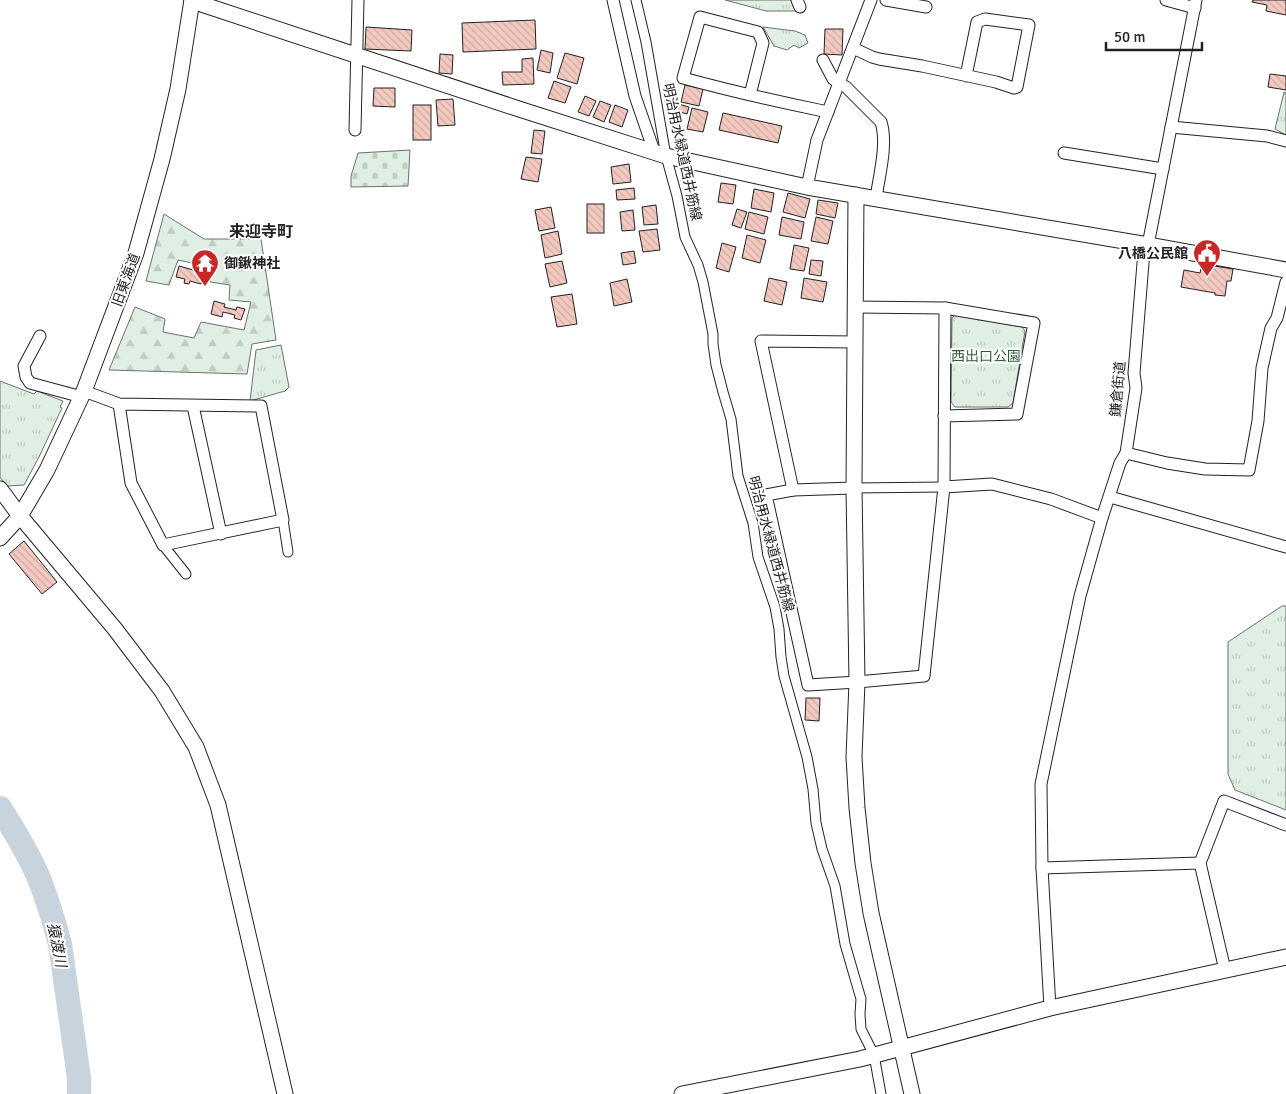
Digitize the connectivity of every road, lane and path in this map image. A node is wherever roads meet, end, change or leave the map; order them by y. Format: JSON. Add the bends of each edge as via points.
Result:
{"nodes":[{"id":1,"x":192,"y":0,"type":"edge"},
{"id":2,"x":358,"y":0,"type":"edge"},
{"id":3,"x":614,"y":0,"type":"edge"},
{"id":4,"x":636,"y":0,"type":"edge"},
{"id":5,"x":871,"y":0,"type":"edge"},
{"id":6,"x":886,"y":0,"type":"edge"},
{"id":7,"x":1166,"y":0,"type":"edge"},
{"id":8,"x":1196,"y":4,"type":"edge"},
{"id":9,"x":926,"y":7,"type":"dead end"},
{"id":10,"x":853,"y":48,"type":"junction"},
{"id":11,"x":357,"y":56,"type":"junction"},
{"id":12,"x":823,"y":60,"type":"dead end"},
{"id":13,"x":966,"y":76,"type":"junction"},
{"id":14,"x":839,"y":84,"type":"junction"},
{"id":15,"x":750,"y":95,"type":"junction"},
{"id":16,"x":828,"y":112,"type":"junction"},
{"id":17,"x":1171,"y":127,"type":"junction"},
{"id":18,"x":355,"y":130,"type":"dead end"},
{"id":19,"x":1286,"y":141,"type":"edge"},
{"id":20,"x":660,"y":153,"type":"junction"},
{"id":21,"x":1064,"y":153,"type":"dead end"},
{"id":22,"x":1163,"y":169,"type":"junction"},
{"id":23,"x":807,"y":187,"type":"junction"},
{"id":24,"x":856,"y":195,"type":"junction"},
{"id":25,"x":876,"y":198,"type":"junction"},
{"id":26,"x":1148,"y":245,"type":"junction"},
{"id":27,"x":1286,"y":270,"type":"edge"},
{"id":28,"x":1286,"y":282,"type":"edge"},
{"id":29,"x":855,"y":308,"type":"junction"},
{"id":30,"x":945,"y":308,"type":"junction"},
{"id":31,"x":40,"y":336,"type":"dead end"},
{"id":32,"x":855,"y":342,"type":"junction"},
{"id":33,"x":83,"y":394,"type":"junction"},
{"id":34,"x":119,"y":404,"type":"junction"},
{"id":35,"x":192,"y":406,"type":"junction"},
{"id":36,"x":944,"y":416,"type":"junction"},
{"id":37,"x":1126,"y":453,"type":"junction"},
{"id":38,"x":944,"y":487,"type":"junction"},
{"id":39,"x":854,"y":488,"type":"junction"},
{"id":40,"x":0,"y":489,"type":"edge"},
{"id":41,"x":792,"y":490,"type":"junction"},
{"id":42,"x":1110,"y":496,"type":"junction"},
{"id":43,"x":20,"y":516,"type":"junction"},
{"id":44,"x":1102,"y":518,"type":"junction"},
{"id":45,"x":282,"y":520,"type":"junction"},
{"id":46,"x":221,"y":534,"type":"junction"},
{"id":47,"x":0,"y":538,"type":"edge"},
{"id":48,"x":163,"y":545,"type":"junction"},
{"id":49,"x":1286,"y":547,"type":"edge"},
{"id":50,"x":288,"y":552,"type":"dead end"},
{"id":51,"x":186,"y":574,"type":"dead end"},
{"id":52,"x":857,"y":682,"type":"junction"},
{"id":53,"x":1286,"y":825,"type":"edge"},
{"id":54,"x":1200,"y":863,"type":"junction"},
{"id":55,"x":1042,"y":868,"type":"junction"},
{"id":56,"x":1286,"y":957,"type":"edge"},
{"id":57,"x":1225,"y":970,"type":"junction"},
{"id":58,"x":1050,"y":1008,"type":"junction"},
{"id":59,"x":902,"y":1048,"type":"junction"},
{"id":60,"x":874,"y":1055,"type":"junction"},
{"id":61,"x":285,"y":1094,"type":"edge"},
{"id":62,"x":682,"y":1094,"type":"edge"},
{"id":63,"x":881,"y":1094,"type":"edge"},
{"id":64,"x":912,"y":1094,"type":"edge"}],
"edges":[{"from":1,"to":11,"type":"street"},
{"from":1,"to":33,"type":"street","name":"旧東海道","via":[[178,89],[136,253]]},
{"from":2,"to":11,"type":"street"},
{"from":3,"to":20,"type":"street","via":[[635,96]]},
{"from":4,"to":20,"type":"street","name":"明治用水緑道西井筋線","via":[[646,42]]},
{"from":5,"to":10,"type":"street"},
{"from":6,"to":9,"type":"street"},
{"from":7,"to":8,"type":"street"},
{"from":8,"to":17,"type":"street","name":"鎌倉街道"},
{"from":10,"to":13,"type":"street","via":[[879,59]]},
{"from":10,"to":14,"type":"street"},
{"from":11,"to":18,"type":"street"},
{"from":11,"to":20,"type":"street"},
{"from":12,"to":14,"type":"street"},
{"from":13,"to":13,"type":"street","via":[[1017,87],[1029,25],[985,19],[977,22]]},
{"from":14,"to":16,"type":"street"},
{"from":14,"to":25,"type":"street","via":[[881,122],[884,130]]},
{"from":15,"to":15,"type":"street","via":[[683,78],[700,17],[758,32],[764,43]]},
{"from":15,"to":16,"type":"street"},
{"from":16,"to":23,"type":"street","via":[[817,140]]},
{"from":17,"to":19,"type":"street","via":[[1268,136]]},
{"from":17,"to":22,"type":"street","name":"鎌倉街道"},
{"from":20,"to":23,"type":"street"},
{"from":20,"to":60,"type":"street","name":"明治用水緑道西井筋線","via":[[677,196],[685,237],[703,282],[714,334],[716,365],[731,420],[738,476],[774,607],[784,676],[807,757],[816,824],[835,886],[845,944],[862,999],[861,1029]]},
{"from":21,"to":22,"type":"street"},
{"from":22,"to":26,"type":"street","name":"鎌倉街道"},
{"from":23,"to":24,"type":"street"},
{"from":24,"to":25,"type":"street"},
{"from":24,"to":29,"type":"street"},
{"from":25,"to":26,"type":"street"},
{"from":26,"to":27,"type":"street"},
{"from":26,"to":37,"type":"street","name":"鎌倉街道","via":[[1144,251],[1134,373],[1136,388]]},
{"from":28,"to":37,"type":"street","via":[[1262,368],[1258,421],[1249,470],[1205,470]]},
{"from":29,"to":30,"type":"street"},
{"from":29,"to":32,"type":"street"},
{"from":30,"to":36,"type":"street"},
{"from":30,"to":36,"type":"street","via":[[1034,323],[1017,414]]},
{"from":31,"to":33,"type":"street","via":[[24,366],[30,383]]},
{"from":32,"to":39,"type":"street"},
{"from":32,"to":41,"type":"street","via":[[761,342]]},
{"from":33,"to":34,"type":"street"},
{"from":33,"to":43,"type":"street","name":"旧東海道","via":[[47,470]]},
{"from":34,"to":35,"type":"street"},
{"from":34,"to":48,"type":"street","via":[[131,483]]},
{"from":35,"to":45,"type":"street","via":[[261,406]]},
{"from":35,"to":46,"type":"street"},
{"from":36,"to":38,"type":"street"},
{"from":37,"to":42,"type":"street","name":"鎌倉街道"},
{"from":38,"to":39,"type":"street"},
{"from":38,"to":44,"type":"street","via":[[992,484],[1051,499]]},
{"from":38,"to":52,"type":"street","via":[[924,676]]},
{"from":39,"to":41,"type":"street"},
{"from":39,"to":52,"type":"street"},
{"from":40,"to":43,"type":"street"},
{"from":41,"to":52,"type":"street","via":[[766,496],[808,685]]},
{"from":42,"to":44,"type":"street","name":"鎌倉街道"},
{"from":42,"to":49,"type":"street"},
{"from":43,"to":47,"type":"street","name":"旧東海道"},
{"from":43,"to":61,"type":"street","via":[[162,691],[196,747],[218,805]]},
{"from":44,"to":55,"type":"street","name":"鎌倉街道","via":[[1080,596],[1041,784]]},
{"from":45,"to":46,"type":"street"},
{"from":45,"to":50,"type":"street"},
{"from":46,"to":48,"type":"street"},
{"from":48,"to":51,"type":"street"},
{"from":52,"to":59,"type":"street","via":[[854,757],[862,863]]},
{"from":53,"to":54,"type":"street","via":[[1224,801]]},
{"from":54,"to":55,"type":"street"},
{"from":54,"to":57,"type":"street"},
{"from":55,"to":58,"type":"street","name":"鎌倉街道"},
{"from":56,"to":57,"type":"street"},
{"from":57,"to":58,"type":"street"},
{"from":58,"to":59,"type":"street"},
{"from":59,"to":60,"type":"street"},
{"from":59,"to":64,"type":"street"},
{"from":60,"to":62,"type":"street"},
{"from":60,"to":63,"type":"street","name":"明治用水緑道西井筋線"}]}
